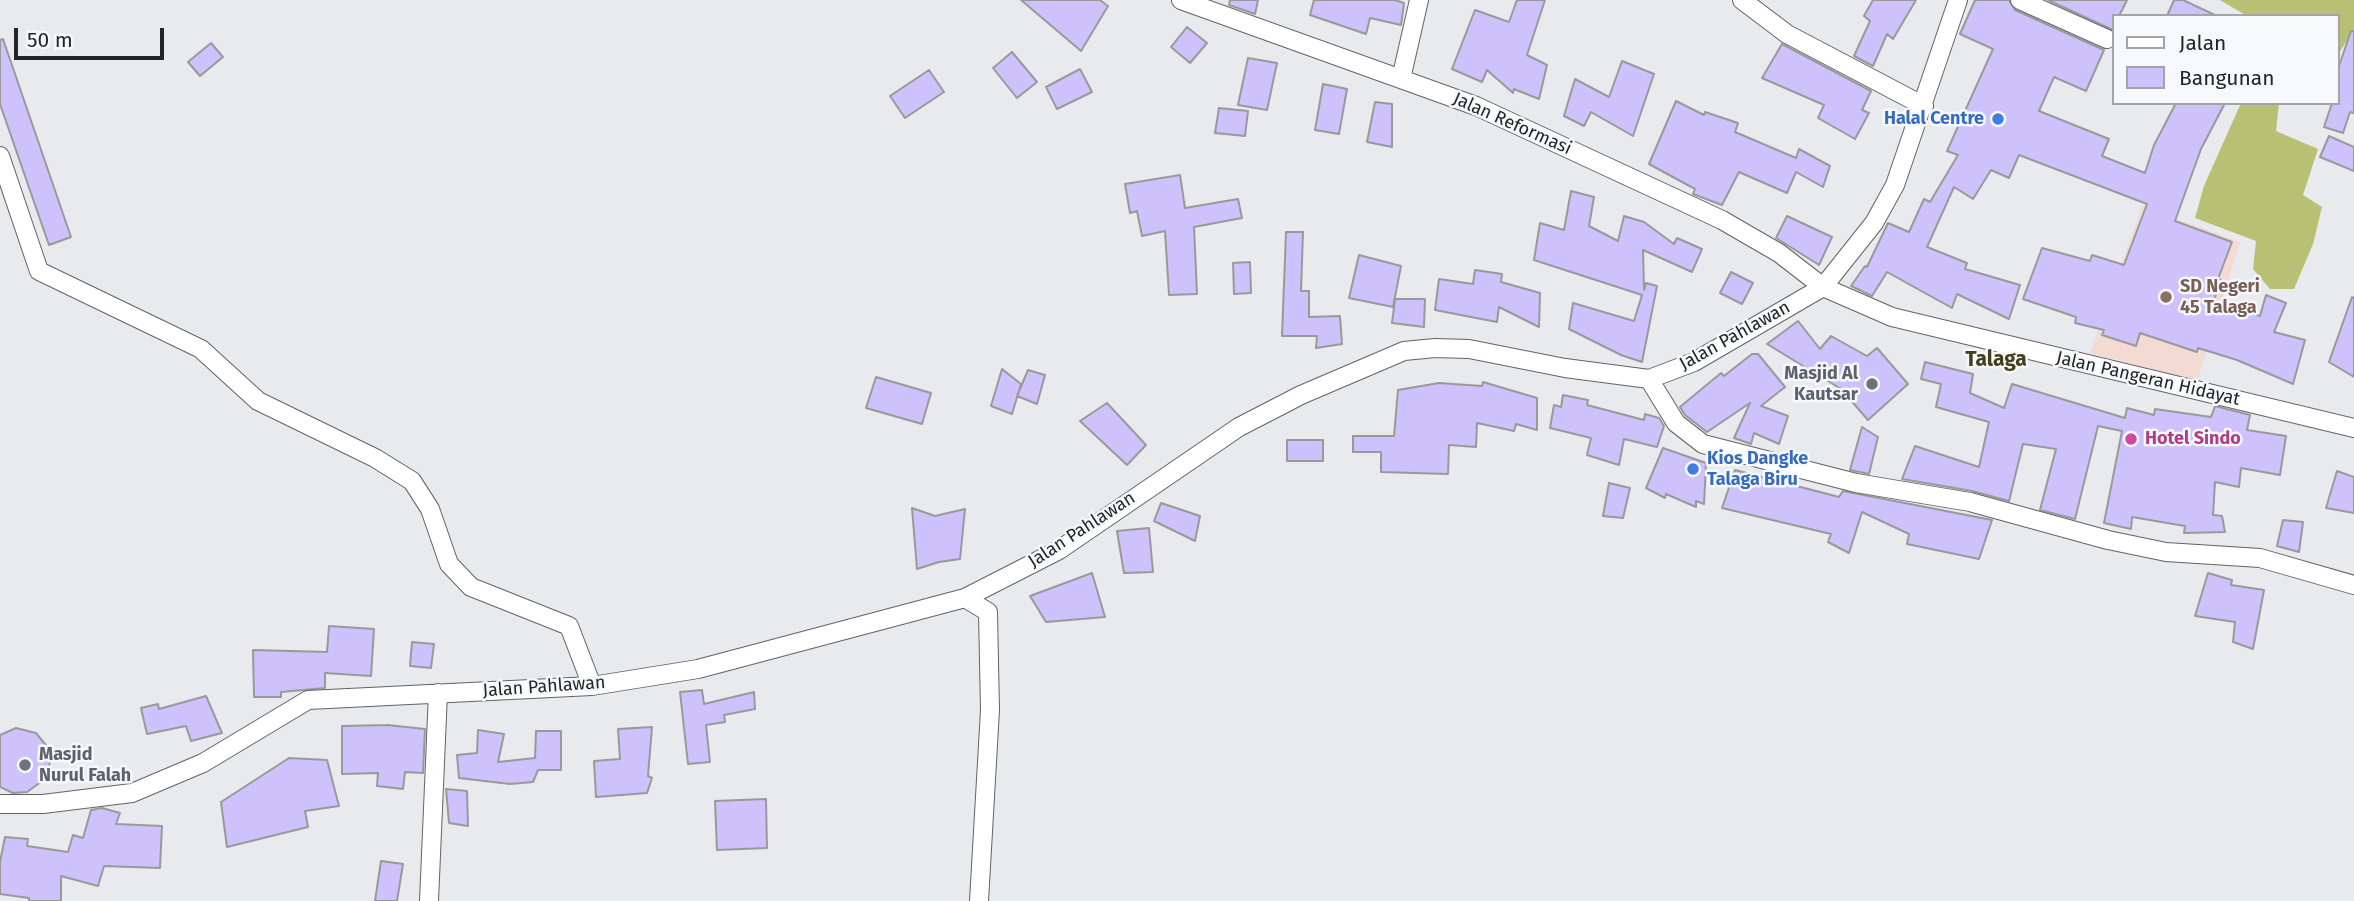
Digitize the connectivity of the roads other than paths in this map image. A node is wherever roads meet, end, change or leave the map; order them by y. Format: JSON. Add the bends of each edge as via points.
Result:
{"nodes":[{"id":1,"x":1181,"y":0,"type":"edge"},
{"id":2,"x":1419,"y":0,"type":"edge"},
{"id":3,"x":1742,"y":0,"type":"edge"},
{"id":4,"x":1958,"y":0,"type":"edge"},
{"id":5,"x":2020,"y":0,"type":"edge"},
{"id":6,"x":2107,"y":38,"type":"dead end"},
{"id":7,"x":1401,"y":79,"type":"junction"},
{"id":8,"x":1924,"y":106,"type":"junction"},
{"id":9,"x":0,"y":156,"type":"edge"},
{"id":10,"x":1823,"y":287,"type":"junction"},
{"id":11,"x":1649,"y":379,"type":"junction"},
{"id":12,"x":2354,"y":428,"type":"edge"},
{"id":13,"x":2354,"y":584,"type":"edge"},
{"id":14,"x":965,"y":598,"type":"junction"},
{"id":15,"x":592,"y":686,"type":"junction"},
{"id":16,"x":438,"y":693,"type":"junction"},
{"id":17,"x":0,"y":804,"type":"edge"},
{"id":18,"x":429,"y":901,"type":"edge"},
{"id":19,"x":979,"y":901,"type":"edge"}],
"edges":[{"from":1,"to":7,"type":"street","name":"Jalan Reformasi"},
{"from":2,"to":7,"type":"street"},
{"from":3,"to":8,"type":"street","via":[[1787,34]]},
{"from":4,"to":8,"type":"street","name":"Jalan Pahlawan"},
{"from":5,"to":6,"type":"street"},
{"from":7,"to":10,"type":"street","name":"Jalan Reformasi","via":[[1476,106],[1722,220],[1779,253]]},
{"from":8,"to":10,"type":"street","name":"Jalan Pahlawan","via":[[1895,185],[1874,223]]},
{"from":9,"to":15,"type":"street","via":[[39,271],[201,349],[258,401],[412,481],[430,509],[449,564],[471,587],[569,626]]},
{"from":10,"to":11,"type":"street","name":"Jalan Pahlawan","via":[[1694,362]]},
{"from":10,"to":12,"type":"street","name":"Jalan Pangeran Hidayat","via":[[1892,317]]},
{"from":11,"to":13,"type":"street","via":[[1676,423],[1703,444],[1856,483],[1970,502],[2108,540],[2166,552],[2260,558]]},
{"from":11,"to":14,"type":"street","name":"Jalan Pahlawan","via":[[1469,349],[1404,351],[1239,427],[1059,550]]},
{"from":14,"to":15,"type":"street","name":"Jalan Pahlawan","via":[[698,668]]},
{"from":14,"to":19,"type":"street","via":[[988,612],[990,710]]},
{"from":15,"to":16,"type":"street","name":"Jalan Pahlawan"},
{"from":16,"to":17,"type":"street","name":"Jalan Pahlawan","via":[[308,700],[203,763],[132,793],[43,804]]},
{"from":16,"to":18,"type":"street"}]}
